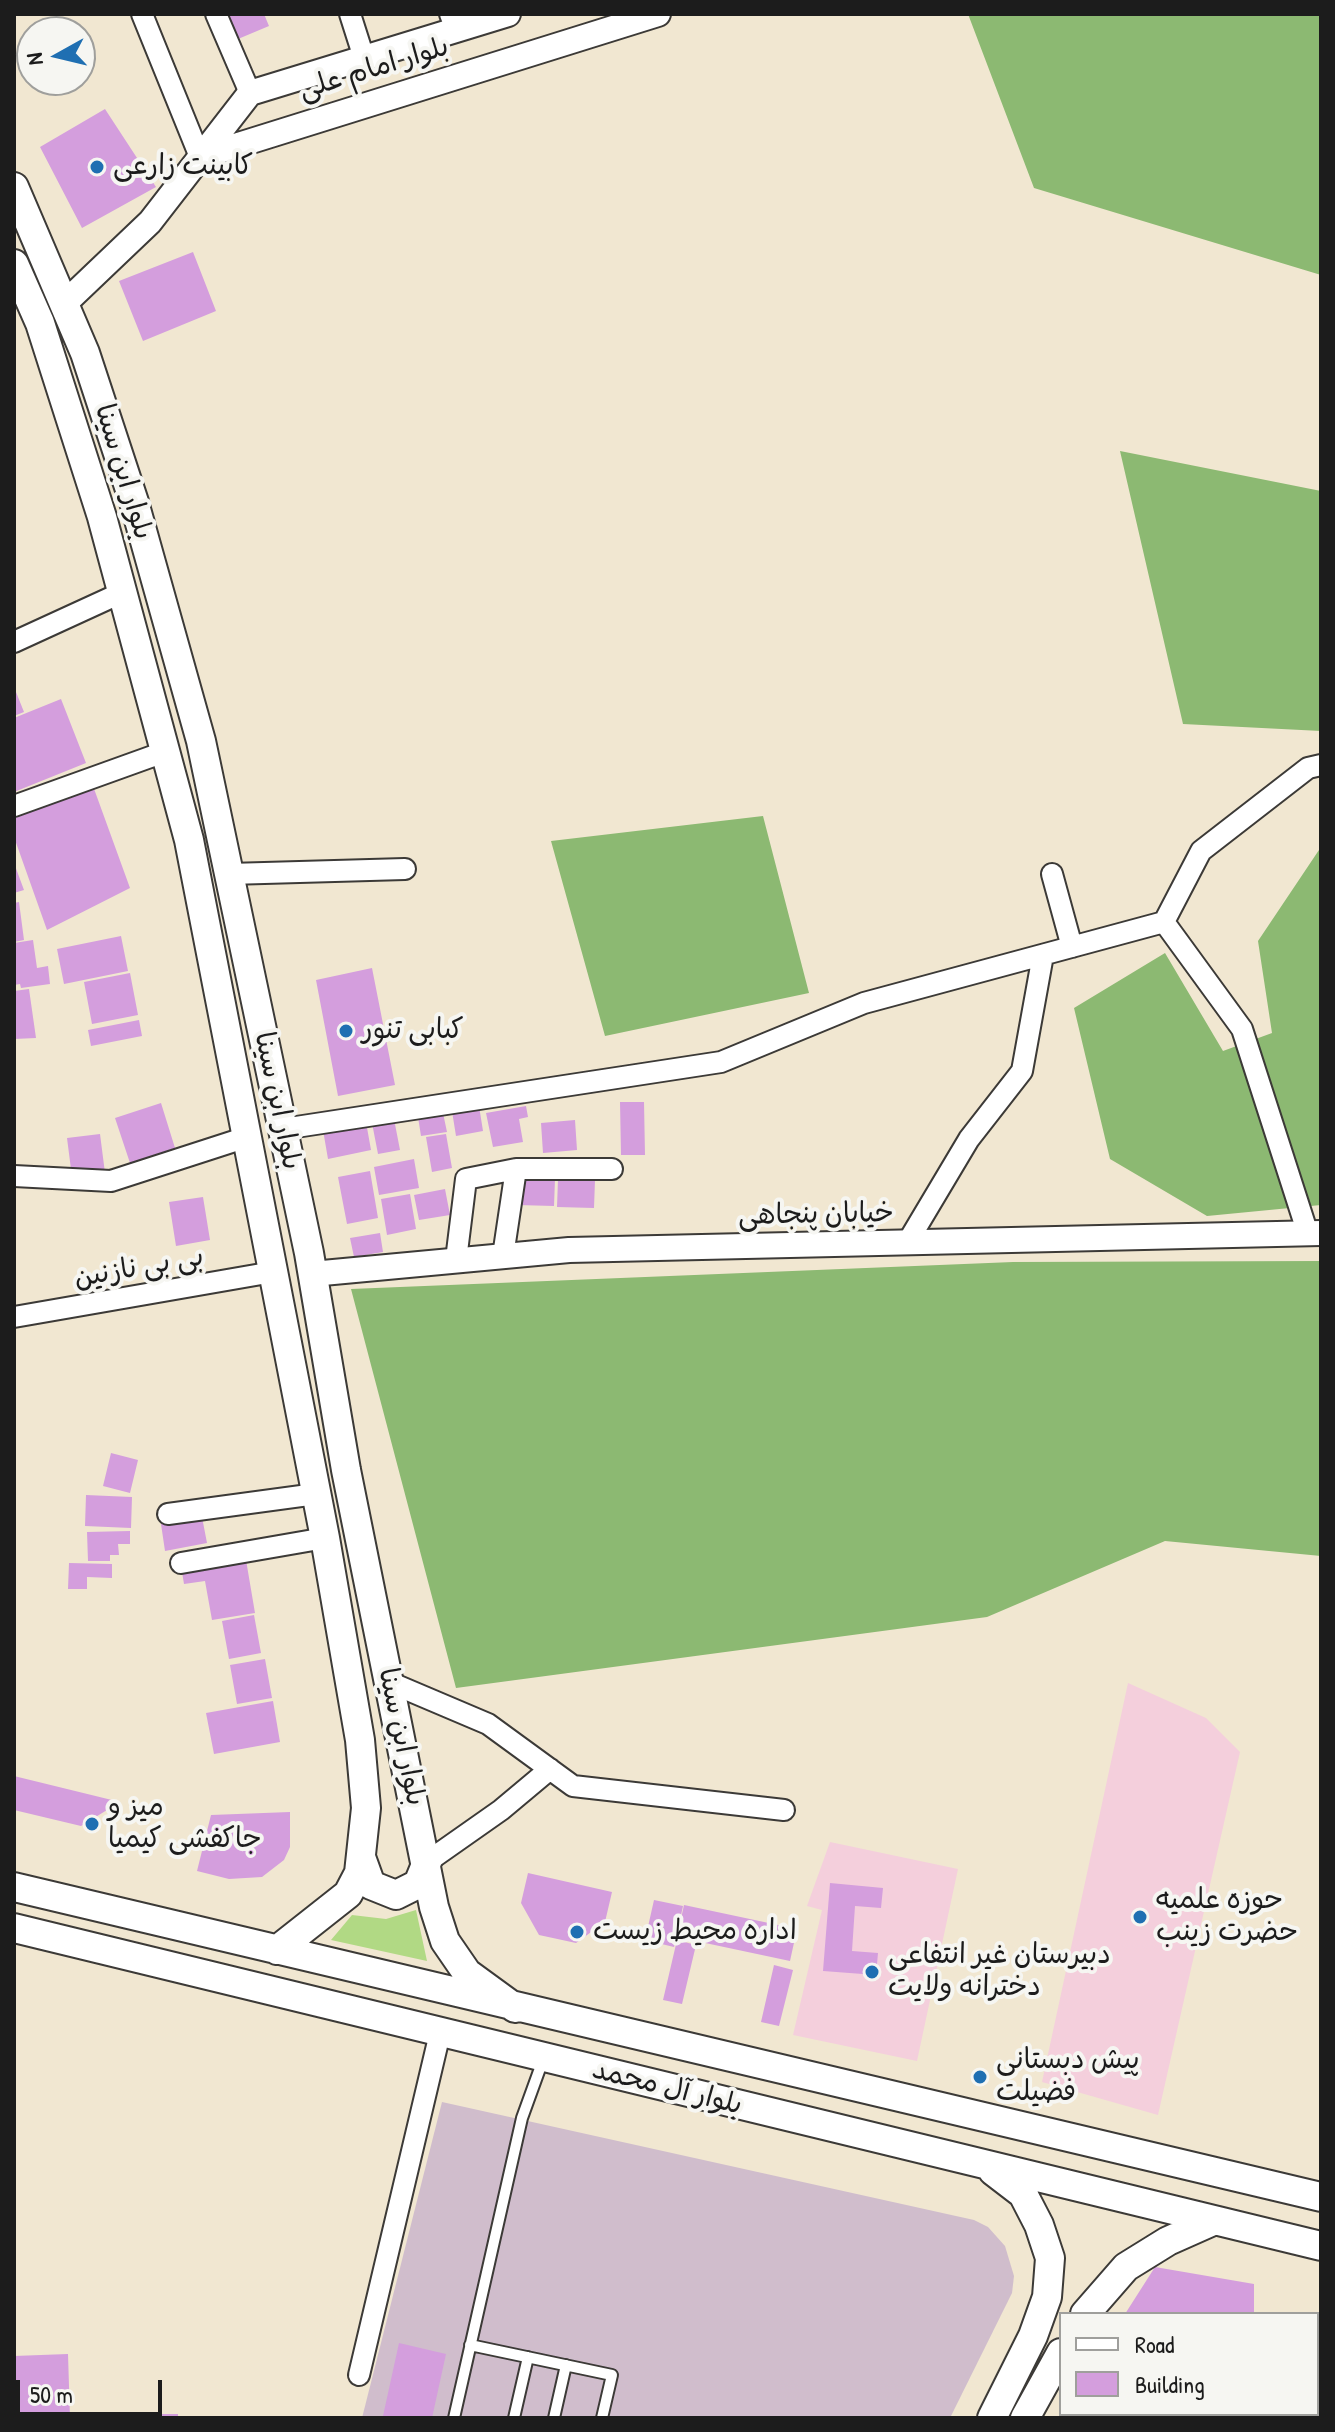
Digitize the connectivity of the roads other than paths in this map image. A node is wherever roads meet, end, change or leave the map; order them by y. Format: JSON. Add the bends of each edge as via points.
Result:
{"nodes":[{"id":1,"x":142,"y":14,"type":"edge"},
{"id":2,"x":216,"y":14,"type":"edge"},
{"id":3,"x":350,"y":14,"type":"edge"},
{"id":4,"x":508,"y":14,"type":"edge"},
{"id":5,"x":658,"y":14,"type":"edge"},
{"id":6,"x":453,"y":22,"type":"edge"},
{"id":7,"x":364,"y":58,"type":"junction"},
{"id":8,"x":250,"y":93,"type":"junction"},
{"id":9,"x":200,"y":157,"type":"junction"},
{"id":10,"x":14,"y":187,"type":"edge"},
{"id":11,"x":14,"y":264,"type":"edge"},
{"id":12,"x":65,"y":303,"type":"junction"},
{"id":13,"x":40,"y":323,"type":"junction"},
{"id":14,"x":123,"y":592,"type":"junction"},
{"id":15,"x":14,"y":642,"type":"edge"},
{"id":16,"x":167,"y":751,"type":"junction"},
{"id":17,"x":1321,"y":765,"type":"edge"},
{"id":18,"x":14,"y":806,"type":"edge"},
{"id":19,"x":405,"y":869,"type":"dead end"},
{"id":20,"x":229,"y":874,"type":"junction"},
{"id":21,"x":1052,"y":874,"type":"dead end"},
{"id":22,"x":1164,"y":922,"type":"junction"},
{"id":23,"x":1072,"y":947,"type":"junction"},
{"id":24,"x":1043,"y":955,"type":"junction"},
{"id":25,"x":283,"y":1129,"type":"junction"},
{"id":26,"x":247,"y":1137,"type":"junction"},
{"id":27,"x":516,"y":1169,"type":"junction"},
{"id":28,"x":612,"y":1169,"type":"dead end"},
{"id":29,"x":14,"y":1176,"type":"edge"},
{"id":30,"x":1314,"y":1232,"type":"edge"},
{"id":31,"x":907,"y":1243,"type":"junction"},
{"id":32,"x":503,"y":1256,"type":"junction"},
{"id":33,"x":456,"y":1260,"type":"junction"},
{"id":34,"x":273,"y":1272,"type":"junction"},
{"id":35,"x":312,"y":1274,"type":"junction"},
{"id":36,"x":14,"y":1317,"type":"edge"},
{"id":37,"x":316,"y":1494,"type":"junction"},
{"id":38,"x":168,"y":1514,"type":"dead end"},
{"id":39,"x":325,"y":1538,"type":"junction"},
{"id":40,"x":181,"y":1563,"type":"dead end"},
{"id":41,"x":389,"y":1682,"type":"junction"},
{"id":42,"x":550,"y":1769,"type":"junction"},
{"id":43,"x":784,"y":1810,"type":"dead end"},
{"id":44,"x":362,"y":1860,"type":"junction"},
{"id":45,"x":427,"y":1862,"type":"junction"},
{"id":46,"x":14,"y":1887,"type":"edge"},
{"id":47,"x":14,"y":1928,"type":"edge"},
{"id":48,"x":277,"y":1950,"type":"junction"},
{"id":49,"x":515,"y":2008,"type":"junction"},
{"id":50,"x":440,"y":2033,"type":"junction"},
{"id":51,"x":544,"y":2058,"type":"junction"},
{"id":52,"x":986,"y":2166,"type":"junction"},
{"id":53,"x":1321,"y":2197,"type":"edge"},
{"id":54,"x":1213,"y":2221,"type":"junction"},
{"id":55,"x":1321,"y":2246,"type":"edge"},
{"id":56,"x":1047,"y":2291,"type":"junction"},
{"id":57,"x":1086,"y":2312,"type":"edge"},
{"id":58,"x":470,"y":2345,"type":"junction"},
{"id":59,"x":528,"y":2357,"type":"junction"},
{"id":60,"x":1059,"y":2357,"type":"edge"},
{"id":61,"x":566,"y":2365,"type":"junction"},
{"id":62,"x":359,"y":2375,"type":"dead end"},
{"id":63,"x":454,"y":2418,"type":"edge"},
{"id":64,"x":514,"y":2418,"type":"edge"},
{"id":65,"x":554,"y":2418,"type":"edge"},
{"id":66,"x":602,"y":2418,"type":"edge"},
{"id":67,"x":992,"y":2418,"type":"edge"},
{"id":68,"x":1025,"y":2418,"type":"edge"}],
"edges":[{"from":1,"to":9,"type":"street"},
{"from":2,"to":8,"type":"street"},
{"from":3,"to":7,"type":"street"},
{"from":4,"to":6,"type":"street","name":"بلوار امام علی"},
{"from":5,"to":9,"type":"street","name":"بلوار امام علی"},
{"from":6,"to":7,"type":"street","name":"بلوار امام علی"},
{"from":7,"to":8,"type":"street","name":"بلوار امام علی"},
{"from":8,"to":9,"type":"street"},
{"from":9,"to":12,"type":"street","via":[[150,222]]},
{"from":10,"to":12,"type":"main road","name":"بلوار ابن سینا"},
{"from":11,"to":13,"type":"main road","name":"بلوار ابن سینا"},
{"from":12,"to":13,"type":"main road"},
{"from":12,"to":20,"type":"main road","name":"بلوار ابن سینا","via":[[134,502],[201,741]]},
{"from":13,"to":14,"type":"main road","name":"بلوار ابن سینا"},
{"from":14,"to":15,"type":"street"},
{"from":14,"to":16,"type":"main road","name":"بلوار ابن سینا"},
{"from":16,"to":18,"type":"street"},
{"from":16,"to":26,"type":"main road","name":"بلوار ابن سینا"},
{"from":17,"to":22,"type":"street","via":[[1308,768],[1201,851]]},
{"from":19,"to":20,"type":"street"},
{"from":20,"to":25,"type":"main road","name":"بلوار ابن سینا"},
{"from":21,"to":23,"type":"street"},
{"from":22,"to":23,"type":"street"},
{"from":22,"to":30,"type":"street","via":[[1242,1029]]},
{"from":23,"to":24,"type":"street"},
{"from":24,"to":25,"type":"street","via":[[864,1003],[721,1062]]},
{"from":24,"to":31,"type":"street","via":[[1022,1071],[969,1139]]},
{"from":25,"to":35,"type":"main road","name":"بلوار ابن سینا"},
{"from":26,"to":29,"type":"street","via":[[111,1181]]},
{"from":26,"to":34,"type":"main road","name":"بلوار ابن سینا"},
{"from":27,"to":28,"type":"street"},
{"from":27,"to":32,"type":"street"},
{"from":27,"to":33,"type":"street","via":[[466,1179]]},
{"from":30,"to":31,"type":"street","name":"خیابان پنجاهی"},
{"from":31,"to":32,"type":"street","name":"خیابان پنجاهی"},
{"from":32,"to":33,"type":"street","name":"خیابان پنجاهی"},
{"from":33,"to":35,"type":"street","name":"خیابان پنجاهی"},
{"from":34,"to":36,"type":"street","name":"بی بی نازنین"},
{"from":34,"to":37,"type":"main road","name":"بلوار ابن سینا"},
{"from":35,"to":41,"type":"main road","name":"بلوار ابن سینا"},
{"from":37,"to":38,"type":"street"},
{"from":37,"to":39,"type":"main road","name":"بلوار ابن سینا"},
{"from":39,"to":40,"type":"street"},
{"from":39,"to":44,"type":"main road","name":"بلوار ابن سینا","via":[[360,1740],[366,1808]]},
{"from":41,"to":42,"type":"street","via":[[488,1724]]},
{"from":41,"to":45,"type":"main road","name":"بلوار ابن سینا"},
{"from":42,"to":43,"type":"street","via":[[573,1786]]},
{"from":42,"to":45,"type":"street"},
{"from":44,"to":45,"type":"main road","via":[[371,1885],[396,1895],[418,1884]]},
{"from":44,"to":48,"type":"main road","name":"بلوار ابن سینا","via":[[348,1894]]},
{"from":45,"to":49,"type":"main road","name":"بلوار ابن سینا","via":[[445,1941],[467,1973]]},
{"from":46,"to":48,"type":"main road","name":"بلوار آل محمد"},
{"from":47,"to":50,"type":"main road","name":"بلوار آل محمد"},
{"from":48,"to":49,"type":"main road","name":"بلوار آل محمد"},
{"from":49,"to":53,"type":"main road","name":"بلوار آل محمد"},
{"from":50,"to":51,"type":"main road","name":"بلوار آل محمد"},
{"from":50,"to":62,"type":"street"},
{"from":51,"to":52,"type":"main road","name":"بلوار آل محمد"},
{"from":51,"to":58,"type":"lane","via":[[522,2118]]},
{"from":52,"to":54,"type":"main road","name":"بلوار آل محمد"},
{"from":52,"to":56,"type":"main road","via":[[1023,2194],[1039,2225],[1050,2258]]},
{"from":54,"to":55,"type":"main road","name":"بلوار آل محمد"},
{"from":54,"to":57,"type":"main road","via":[[1126,2267]]},
{"from":56,"to":57,"type":"main road"},
{"from":56,"to":67,"type":"main road","via":[[1033,2336]]},
{"from":58,"to":59,"type":"lane"},
{"from":58,"to":63,"type":"lane"},
{"from":59,"to":61,"type":"lane"},
{"from":59,"to":64,"type":"lane"},
{"from":60,"to":68,"type":"main road"},
{"from":61,"to":65,"type":"lane"},
{"from":61,"to":66,"type":"lane","via":[[612,2375]]}]}
